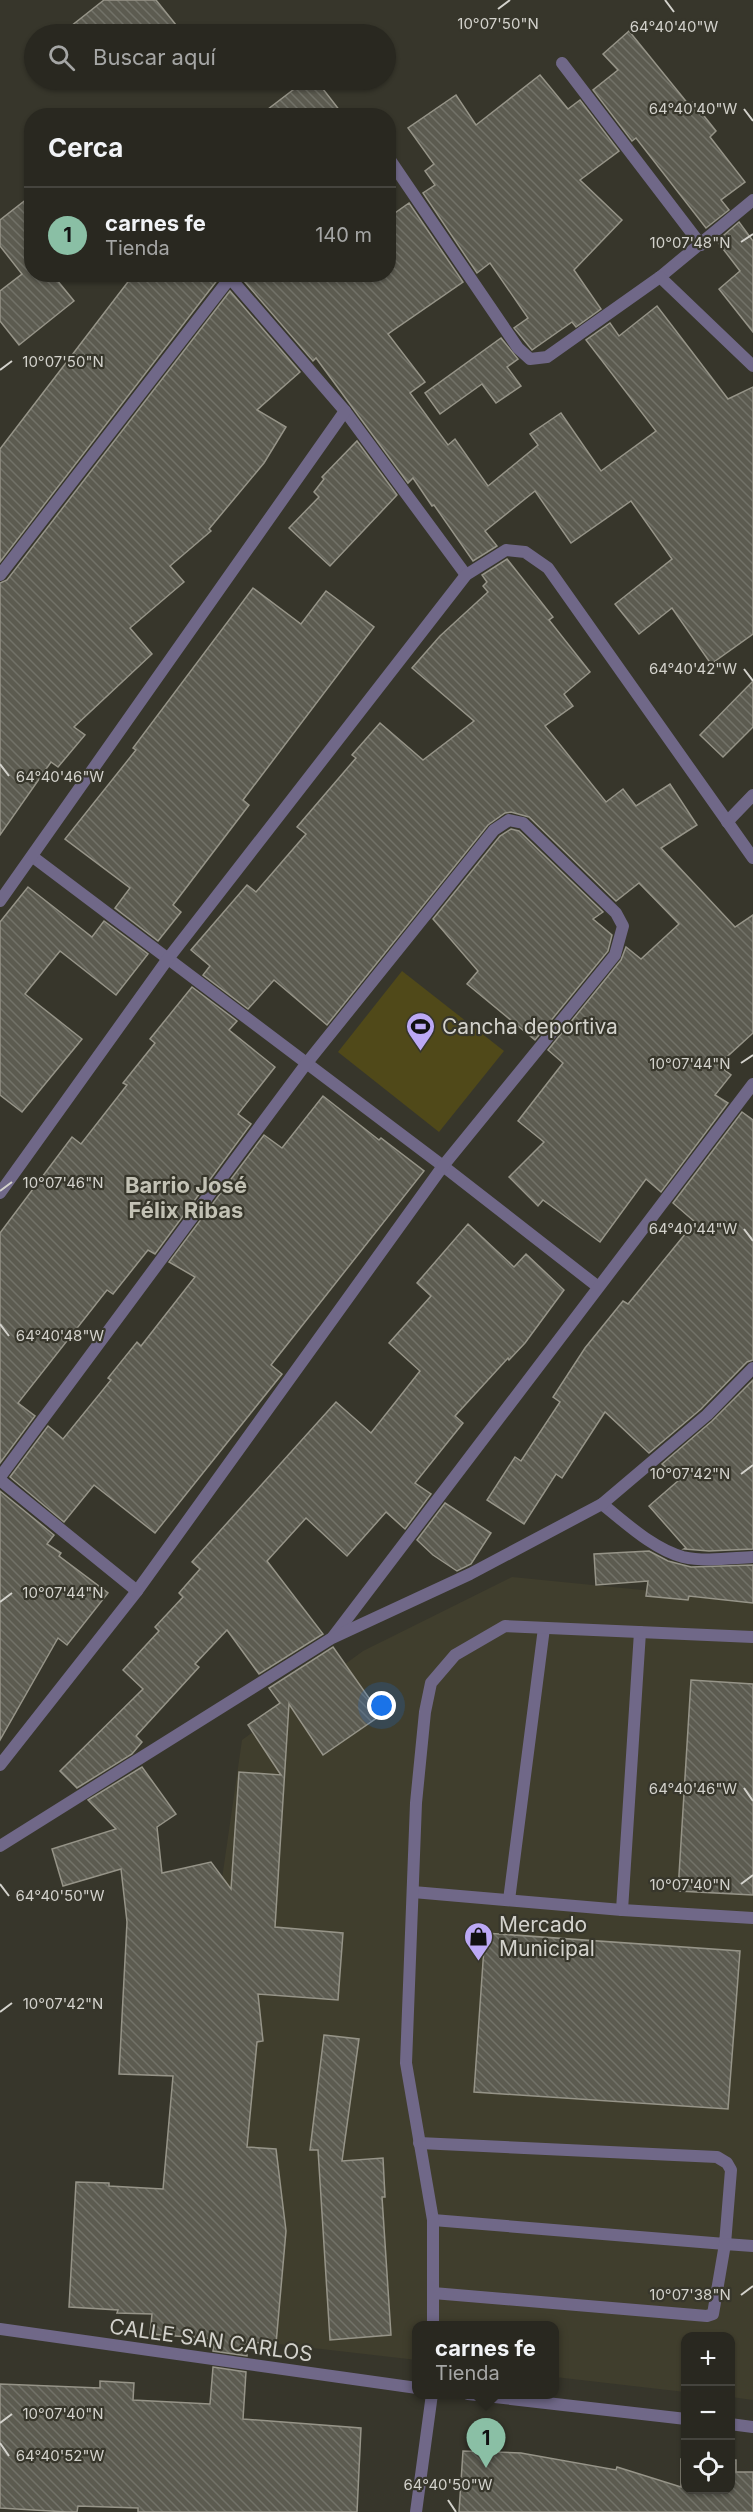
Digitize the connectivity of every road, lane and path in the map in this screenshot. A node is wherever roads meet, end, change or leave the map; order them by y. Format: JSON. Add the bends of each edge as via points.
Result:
{"nodes":[{"id":1,"x":562,"y":63,"type":"dead end"},
{"id":2,"x":396,"y":169,"type":"edge"},
{"id":3,"x":753,"y":200,"type":"edge"},
{"id":4,"x":701,"y":245,"type":"junction"},
{"id":5,"x":660,"y":277,"type":"junction"},
{"id":6,"x":223,"y":282,"type":"edge"},
{"id":7,"x":233,"y":282,"type":"edge"},
{"id":8,"x":753,"y":366,"type":"edge"},
{"id":9,"x":345,"y":411,"type":"junction"},
{"id":10,"x":0,"y":575,"type":"edge"},
{"id":11,"x":466,"y":575,"type":"junction"},
{"id":12,"x":753,"y":795,"type":"edge"},
{"id":13,"x":727,"y":822,"type":"junction"},
{"id":14,"x":33,"y":857,"type":"junction"},
{"id":15,"x":753,"y":858,"type":"edge"},
{"id":16,"x":0,"y":901,"type":"edge"},
{"id":17,"x":167,"y":960,"type":"junction"},
{"id":18,"x":306,"y":1064,"type":"junction"},
{"id":19,"x":753,"y":1084,"type":"edge"},
{"id":20,"x":444,"y":1166,"type":"junction"},
{"id":21,"x":0,"y":1193,"type":"edge"},
{"id":22,"x":597,"y":1286,"type":"junction"},
{"id":23,"x":753,"y":1368,"type":"edge"},
{"id":24,"x":0,"y":1479,"type":"edge"},
{"id":25,"x":602,"y":1504,"type":"junction"},
{"id":26,"x":753,"y":1557,"type":"edge"},
{"id":27,"x":137,"y":1591,"type":"junction"},
{"id":28,"x":544,"y":1628,"type":"junction"},
{"id":29,"x":640,"y":1632,"type":"junction"},
{"id":30,"x":753,"y":1637,"type":"edge"},
{"id":31,"x":332,"y":1638,"type":"junction"},
{"id":32,"x":0,"y":1765,"type":"edge"},
{"id":33,"x":0,"y":1845,"type":"edge"},
{"id":34,"x":413,"y":1892,"type":"junction"},
{"id":35,"x":509,"y":1900,"type":"junction"},
{"id":36,"x":622,"y":1910,"type":"junction"},
{"id":37,"x":753,"y":1918,"type":"edge"},
{"id":38,"x":419,"y":2143,"type":"junction"},
{"id":39,"x":433,"y":2220,"type":"junction"},
{"id":40,"x":725,"y":2244,"type":"junction"},
{"id":41,"x":753,"y":2246,"type":"edge"},
{"id":42,"x":433,"y":2293,"type":"junction"},
{"id":43,"x":433,"y":2321,"type":"edge"},
{"id":44,"x":0,"y":2329,"type":"edge"},
{"id":45,"x":412,"y":2387,"type":"edge"},
{"id":46,"x":431,"y":2399,"type":"edge"},
{"id":47,"x":512,"y":2399,"type":"edge"},
{"id":48,"x":681,"y":2418,"type":"edge"},
{"id":49,"x":735,"y":2425,"type":"edge"},
{"id":50,"x":753,"y":2427,"type":"edge"},
{"id":51,"x":416,"y":2512,"type":"edge"}],
"edges":[{"from":1,"to":4,"type":"street"},
{"from":2,"to":5,"type":"street","via":[[530,359],[547,357]]},
{"from":3,"to":4,"type":"street"},
{"from":4,"to":5,"type":"street"},
{"from":5,"to":8,"type":"street"},
{"from":6,"to":10,"type":"street"},
{"from":7,"to":9,"type":"street"},
{"from":9,"to":11,"type":"street"},
{"from":9,"to":14,"type":"street"},
{"from":11,"to":13,"type":"street","via":[[506,550],[525,552],[548,568]]},
{"from":11,"to":17,"type":"street"},
{"from":12,"to":13,"type":"street"},
{"from":13,"to":15,"type":"street"},
{"from":14,"to":16,"type":"street"},
{"from":14,"to":17,"type":"street"},
{"from":17,"to":18,"type":"street"},
{"from":17,"to":21,"type":"street"},
{"from":18,"to":20,"type":"street"},
{"from":18,"to":20,"type":"street","via":[[494,830],[509,820],[523,823],[616,913],[623,926],[615,955]]},
{"from":18,"to":24,"type":"street"},
{"from":19,"to":22,"type":"street"},
{"from":20,"to":22,"type":"street"},
{"from":20,"to":27,"type":"street"},
{"from":22,"to":31,"type":"street"},
{"from":23,"to":25,"type":"street","via":[[706,1415]]},
{"from":24,"to":27,"type":"street"},
{"from":25,"to":26,"type":"street","via":[[648,1540],[682,1557]]},
{"from":25,"to":31,"type":"street","via":[[470,1574]]},
{"from":27,"to":32,"type":"street"},
{"from":28,"to":29,"type":"street"},
{"from":28,"to":34,"type":"street","via":[[505,1626],[455,1655],[431,1683],[416,1803]]},
{"from":28,"to":35,"type":"street"},
{"from":29,"to":30,"type":"street"},
{"from":29,"to":36,"type":"street"},
{"from":31,"to":33,"type":"street"},
{"from":34,"to":35,"type":"street"},
{"from":34,"to":38,"type":"street","via":[[406,2063]]},
{"from":35,"to":36,"type":"street"},
{"from":36,"to":37,"type":"street"},
{"from":38,"to":39,"type":"street"},
{"from":38,"to":40,"type":"street","via":[[717,2157],[731,2170]]},
{"from":39,"to":40,"type":"street"},
{"from":39,"to":42,"type":"street"},
{"from":40,"to":41,"type":"street"},
{"from":40,"to":42,"type":"street","via":[[713,2314],[707,2316]]},
{"from":42,"to":43,"type":"street"},
{"from":44,"to":45,"type":"street","name":"CALLE SAN CARLOS"},
{"from":46,"to":51,"type":"street"},
{"from":47,"to":48,"type":"street"},
{"from":49,"to":50,"type":"street"}]}
